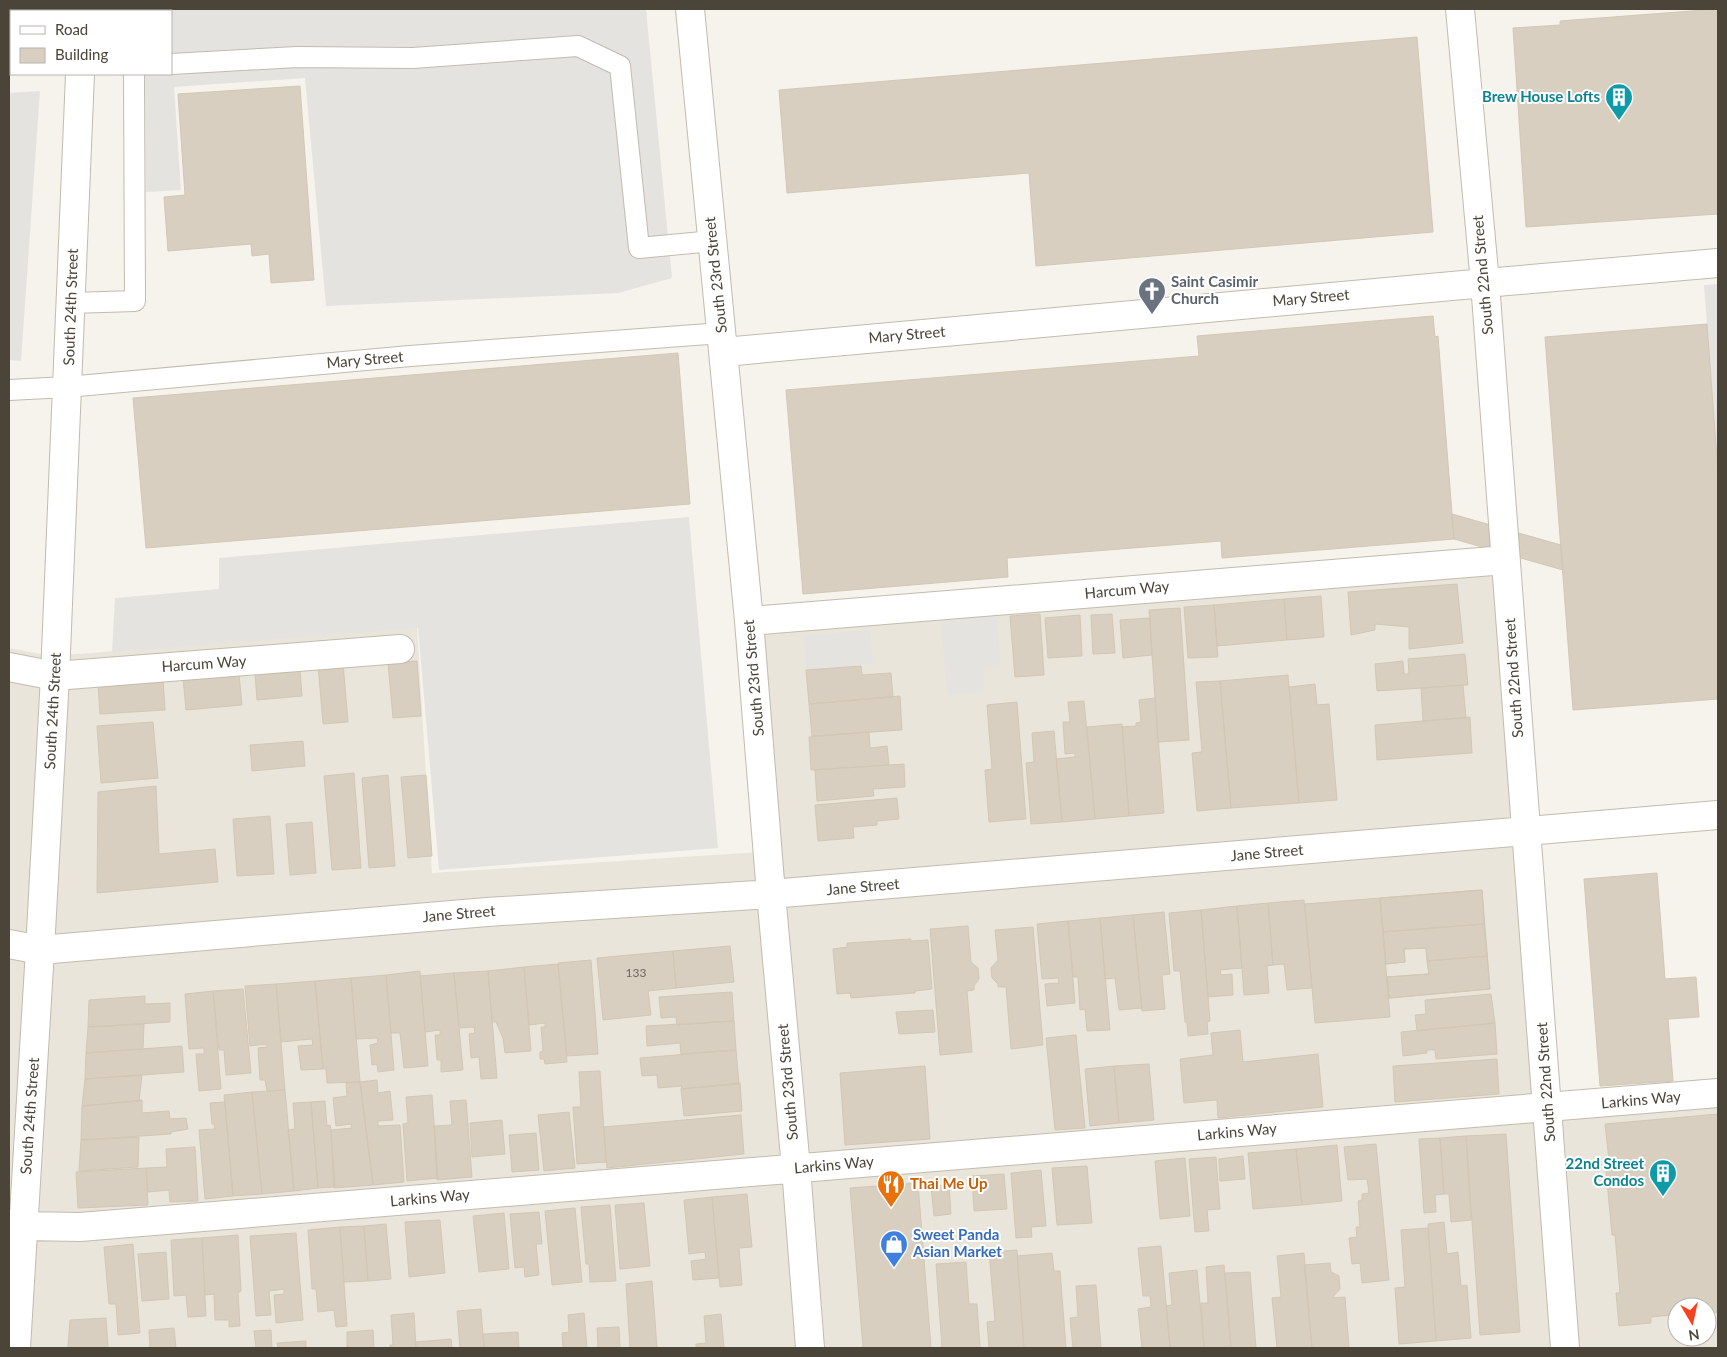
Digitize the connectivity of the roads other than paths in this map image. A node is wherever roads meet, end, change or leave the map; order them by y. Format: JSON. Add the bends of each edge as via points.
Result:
{"nodes":[{"id":1,"x":690,"y":9,"type":"edge"},
{"id":2,"x":1460,"y":9,"type":"edge"},
{"id":3,"x":172,"y":64,"type":"edge"},
{"id":4,"x":80,"y":75,"type":"edge"},
{"id":5,"x":134,"y":75,"type":"edge"},
{"id":6,"x":713,"y":241,"type":"junction"},
{"id":7,"x":1718,"y":263,"type":"edge"},
{"id":8,"x":1485,"y":282,"type":"junction"},
{"id":9,"x":71,"y":303,"type":"junction"},
{"id":10,"x":723,"y":342,"type":"junction"},
{"id":11,"x":68,"y":387,"type":"junction"},
{"id":12,"x":9,"y":390,"type":"edge"},
{"id":13,"x":1506,"y":560,"type":"junction"},
{"id":14,"x":749,"y":621,"type":"junction"},
{"id":15,"x":400,"y":649,"type":"dead end"},
{"id":16,"x":9,"y":667,"type":"edge"},
{"id":17,"x":55,"y":676,"type":"junction"},
{"id":18,"x":1718,"y":815,"type":"edge"},
{"id":19,"x":1526,"y":831,"type":"junction"},
{"id":20,"x":771,"y":894,"type":"junction"},
{"id":21,"x":9,"y":944,"type":"edge"},
{"id":22,"x":40,"y":950,"type":"junction"},
{"id":23,"x":1718,"y":1093,"type":"edge"},
{"id":24,"x":1548,"y":1108,"type":"junction"},
{"id":25,"x":796,"y":1168,"type":"junction"},
{"id":26,"x":16,"y":1225,"type":"edge"},
{"id":27,"x":16,"y":1348,"type":"edge"},
{"id":28,"x":810,"y":1348,"type":"edge"},
{"id":29,"x":1565,"y":1348,"type":"edge"}],
"edges":[{"from":1,"to":6,"type":"street","name":"South 23rd Street"},
{"from":2,"to":8,"type":"street","name":"South 22nd Street"},
{"from":3,"to":6,"type":"lane","via":[[298,57],[413,58],[578,46],[620,66],[639,248]]},
{"from":4,"to":9,"type":"street","name":"South 24th Street"},
{"from":5,"to":9,"type":"lane","via":[[135,301]]},
{"from":6,"to":10,"type":"street","name":"South 23rd Street"},
{"from":7,"to":8,"type":"street","name":"Mary Street"},
{"from":8,"to":10,"type":"street","name":"Mary Street"},
{"from":8,"to":13,"type":"street","name":"South 22nd Street"},
{"from":9,"to":11,"type":"street","name":"South 24th Street"},
{"from":10,"to":11,"type":"lane","name":"Mary Street","via":[[410,356]]},
{"from":10,"to":14,"type":"street","name":"South 23rd Street"},
{"from":11,"to":12,"type":"lane","name":"Mary Street"},
{"from":11,"to":17,"type":"street","name":"South 24th Street"},
{"from":13,"to":14,"type":"street","name":"Harcum Way"},
{"from":13,"to":19,"type":"street","name":"South 22nd Street"},
{"from":14,"to":20,"type":"street","name":"South 23rd Street"},
{"from":15,"to":17,"type":"street","name":"Harcum Way"},
{"from":16,"to":17,"type":"street","name":"Harcum Way"},
{"from":17,"to":22,"type":"street","name":"South 24th Street"},
{"from":18,"to":19,"type":"street","name":"Jane Street"},
{"from":19,"to":20,"type":"street","name":"Jane Street"},
{"from":19,"to":24,"type":"street","name":"South 22nd Street"},
{"from":20,"to":22,"type":"street","name":"Jane Street","via":[[487,912]]},
{"from":20,"to":25,"type":"street","name":"South 23rd Street"},
{"from":21,"to":22,"type":"street","name":"Jane Street"},
{"from":22,"to":26,"type":"street","name":"South 24th Street"},
{"from":23,"to":24,"type":"street","name":"Larkins Way"},
{"from":24,"to":25,"type":"street","name":"Larkins Way"},
{"from":24,"to":29,"type":"street","name":"South 22nd Street"},
{"from":25,"to":26,"type":"street","name":"Larkins Way","via":[[90,1226]]},
{"from":25,"to":28,"type":"street","name":"South 23rd Street"},
{"from":26,"to":27,"type":"street","name":"South 24th Street"}]}
